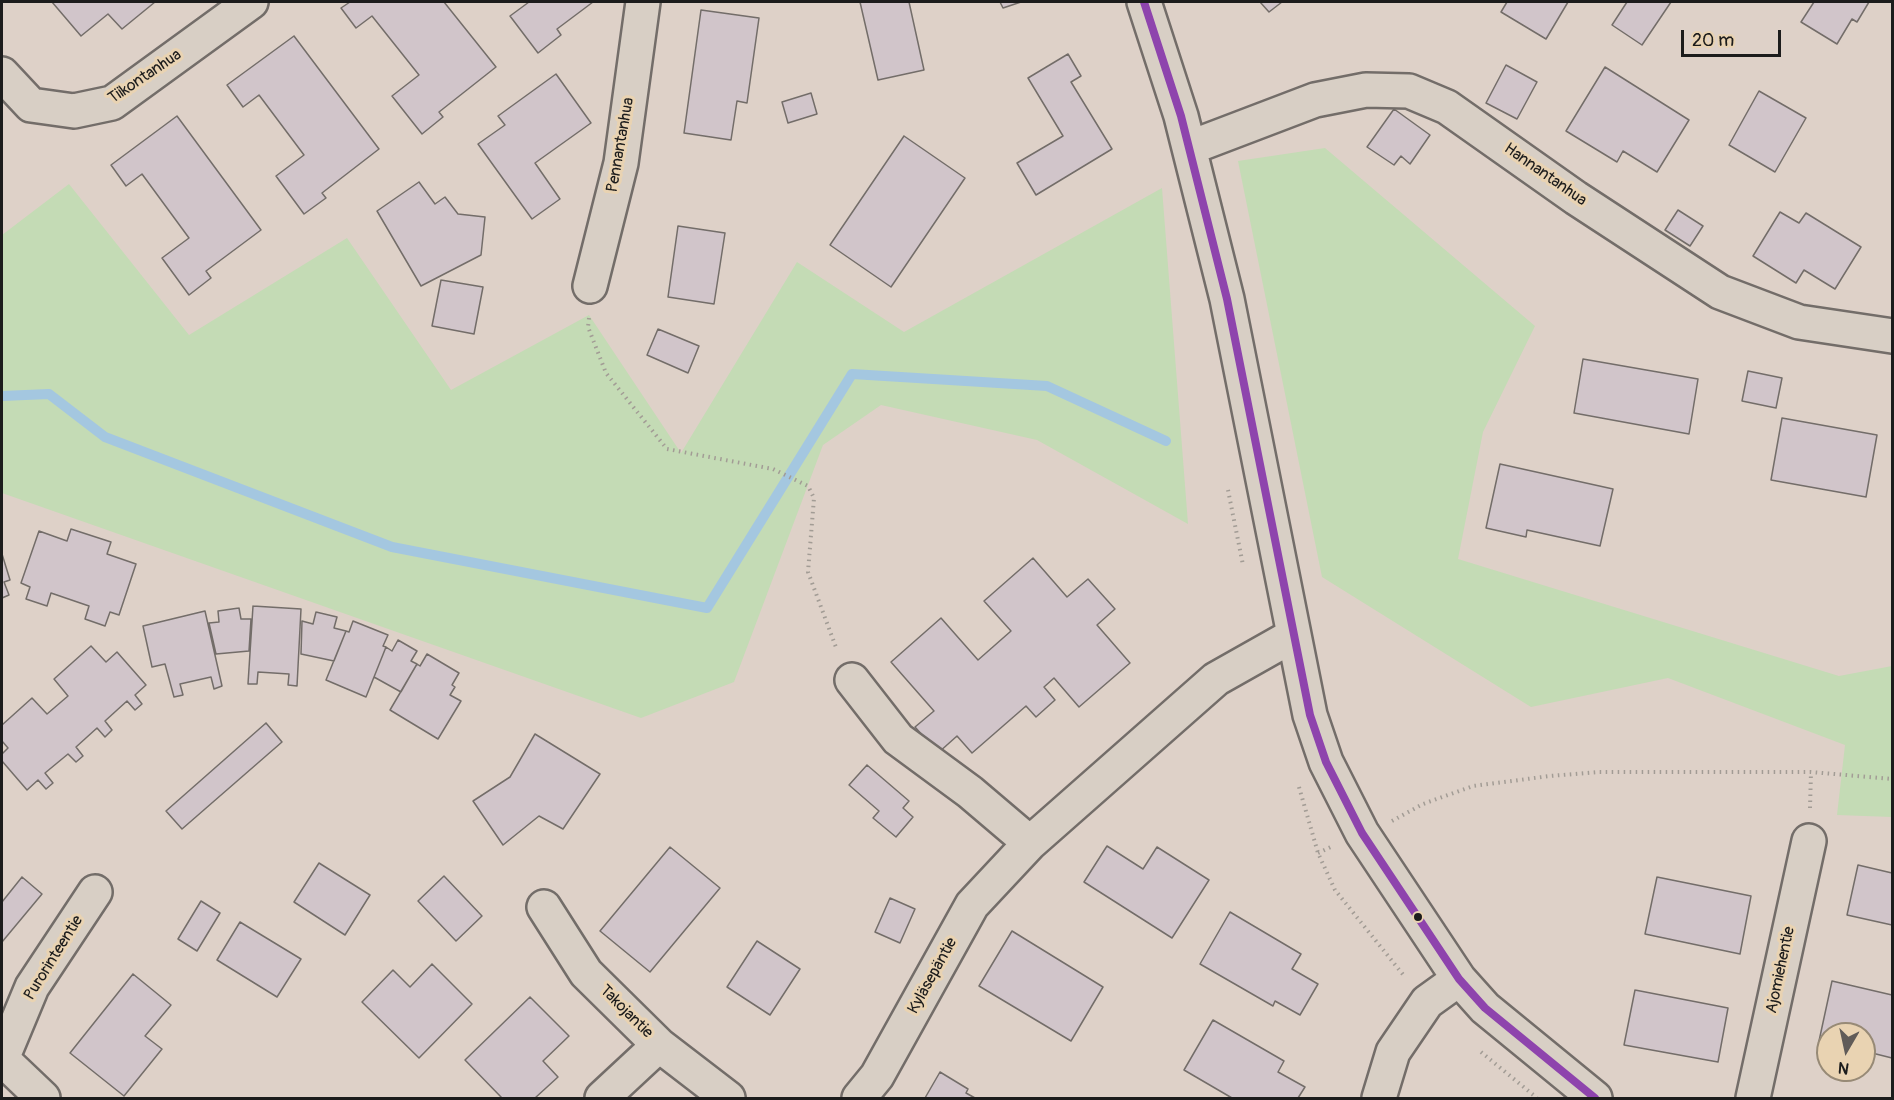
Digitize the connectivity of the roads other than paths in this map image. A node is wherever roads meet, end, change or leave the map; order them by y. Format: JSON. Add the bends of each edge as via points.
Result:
{"nodes":[{"id":1,"x":251,"y":2,"type":"edge"},
{"id":2,"x":643,"y":2,"type":"edge"},
{"id":3,"x":1144,"y":2,"type":"edge"},
{"id":4,"x":2,"y":74,"type":"edge"},
{"id":5,"x":1189,"y":148,"type":"junction"},
{"id":6,"x":590,"y":286,"type":"road end"},
{"id":7,"x":1893,"y":336,"type":"edge"},
{"id":8,"x":1294,"y":635,"type":"junction"},
{"id":9,"x":852,"y":680,"type":"road end"},
{"id":10,"x":1809,"y":842,"type":"dead end"},
{"id":11,"x":1030,"y":843,"type":"junction"},
{"id":12,"x":95,"y":892,"type":"dead end"},
{"id":13,"x":544,"y":907,"type":"dead end"},
{"id":14,"x":1459,"y":979,"type":"junction"},
{"id":15,"x":659,"y":1046,"type":"junction"},
{"id":16,"x":2,"y":1059,"type":"edge"},
{"id":17,"x":43,"y":1098,"type":"edge"},
{"id":18,"x":602,"y":1098,"type":"edge"},
{"id":19,"x":728,"y":1098,"type":"edge"},
{"id":20,"x":859,"y":1098,"type":"edge"},
{"id":21,"x":1379,"y":1098,"type":"edge"},
{"id":22,"x":1595,"y":1098,"type":"edge"},
{"id":23,"x":1753,"y":1098,"type":"edge"}],
"edges":[{"from":1,"to":4,"type":"street","name":"Tiikontanhua","via":[[112,103],[74,111],[31,105]]},
{"from":2,"to":6,"type":"street","name":"Pennantanhua","via":[[621,163]]},
{"from":3,"to":5,"type":"street"},
{"from":5,"to":7,"type":"street","name":"Hannantanhua","via":[[1315,100],[1366,90],[1409,91],[1447,107],[1720,292],[1799,322]]},
{"from":5,"to":8,"type":"street","via":[[1227,299]]},
{"from":8,"to":11,"type":"street","name":"Kyläsepäntie","via":[[1216,679]]},
{"from":8,"to":14,"type":"street","via":[[1310,715],[1326,762],[1362,833]]},
{"from":9,"to":11,"type":"street","via":[[898,739]]},
{"from":10,"to":23,"type":"street","name":"Ajomiehentie"},
{"from":11,"to":20,"type":"street","name":"Kyläsepäntie","via":[[972,905],[877,1076]]},
{"from":12,"to":16,"type":"street","name":"Purorinteentie","via":[[32,987]]},
{"from":13,"to":15,"type":"street","name":"Takojantie","via":[[586,973]]},
{"from":14,"to":21,"type":"street","via":[[1427,1002],[1393,1052]]},
{"from":14,"to":22,"type":"street","via":[[1485,1008]]},
{"from":15,"to":18,"type":"street"},
{"from":15,"to":19,"type":"street","name":"Takojantie"},
{"from":16,"to":17,"type":"street"}]}
